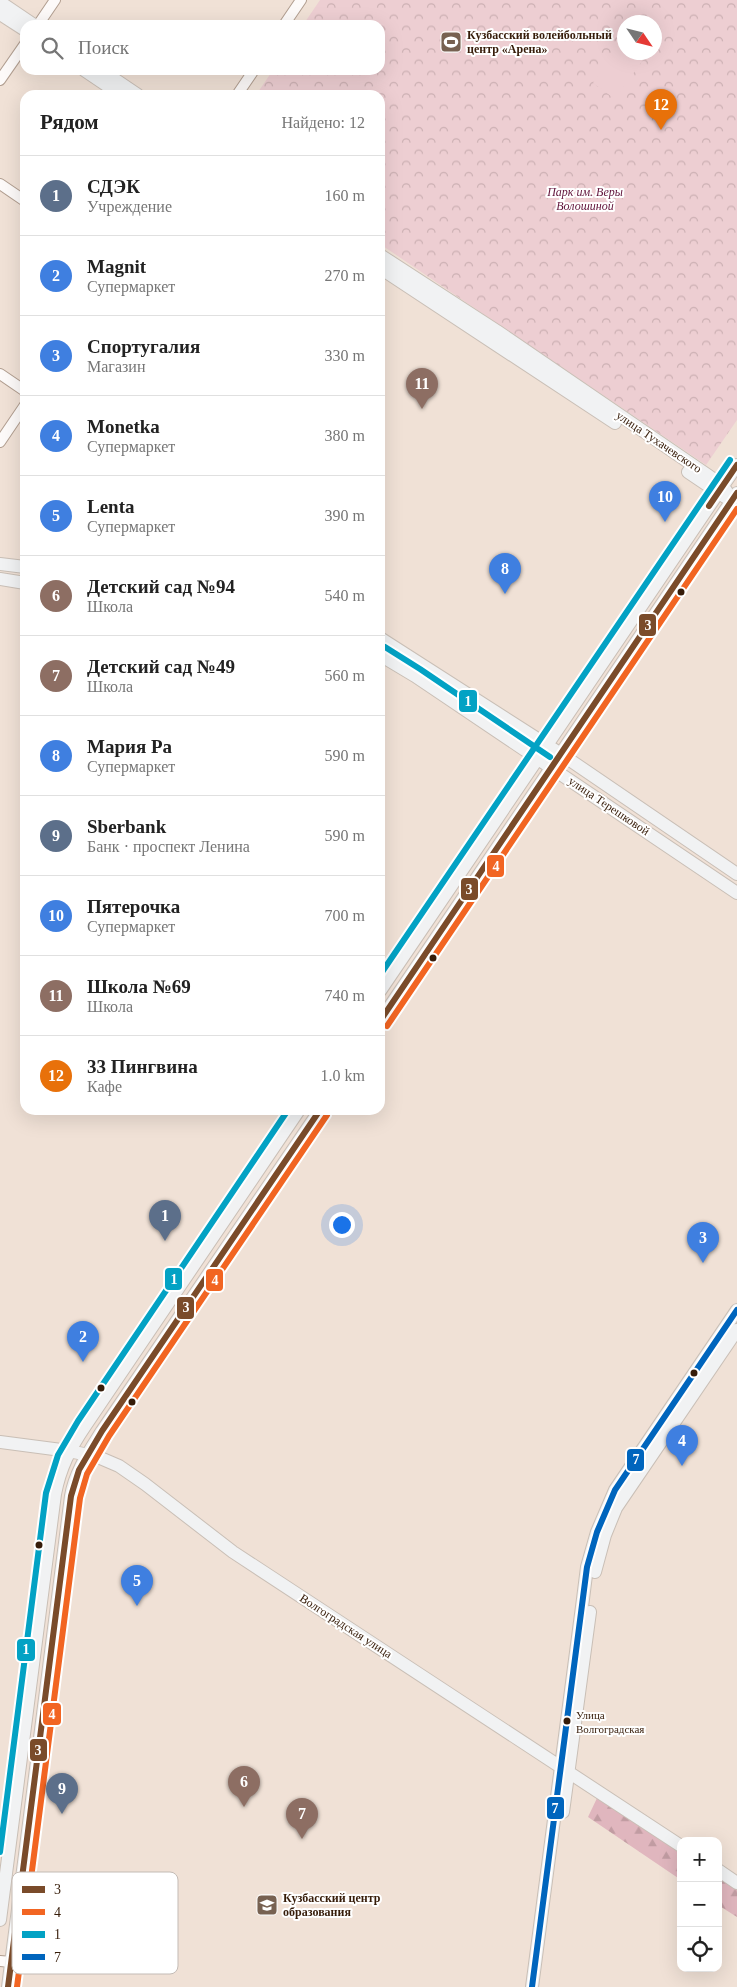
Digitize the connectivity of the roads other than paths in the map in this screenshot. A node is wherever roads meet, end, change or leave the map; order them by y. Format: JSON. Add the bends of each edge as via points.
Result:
{"nodes":[{"id":1,"x":55,"y":0,"type":"edge"},
{"id":2,"x":301,"y":0,"type":"edge"},
{"id":3,"x":0,"y":2,"type":"edge"},
{"id":4,"x":0,"y":14,"type":"edge"},
{"id":5,"x":28,"y":20,"type":"edge"},
{"id":6,"x":40,"y":20,"type":"edge"},
{"id":7,"x":287,"y":20,"type":"edge"},
{"id":8,"x":20,"y":27,"type":"edge"},
{"id":9,"x":20,"y":51,"type":"edge"},
{"id":10,"x":91,"y":75,"type":"edge"},
{"id":11,"x":108,"y":75,"type":"edge"},
{"id":12,"x":251,"y":75,"type":"edge"},
{"id":13,"x":0,"y":80,"type":"edge"},
{"id":14,"x":114,"y":90,"type":"edge"},
{"id":15,"x":131,"y":90,"type":"edge"},
{"id":16,"x":240,"y":90,"type":"edge"},
{"id":17,"x":0,"y":184,"type":"edge"},
{"id":18,"x":20,"y":198,"type":"edge"},
{"id":19,"x":385,"y":258,"type":"edge"},
{"id":20,"x":385,"y":271,"type":"edge"},
{"id":21,"x":0,"y":374,"type":"edge"},
{"id":22,"x":20,"y":388,"type":"edge"},
{"id":23,"x":20,"y":412,"type":"edge"},
{"id":24,"x":0,"y":442,"type":"edge"},
{"id":25,"x":737,"y":465,"type":"edge"},
{"id":26,"x":720,"y":490,"type":"junction"},
{"id":27,"x":735,"y":499,"type":"edge"},
{"id":28,"x":0,"y":564,"type":"edge"},
{"id":29,"x":20,"y":566,"type":"edge"},
{"id":30,"x":0,"y":579,"type":"edge"},
{"id":31,"x":20,"y":581,"type":"edge"},
{"id":32,"x":385,"y":641,"type":"edge"},
{"id":33,"x":385,"y":658,"type":"edge"},
{"id":34,"x":546,"y":745,"type":"junction"},
{"id":35,"x":560,"y":754,"type":"junction"},
{"id":36,"x":538,"y":758,"type":"junction"},
{"id":37,"x":551,"y":768,"type":"junction"},
{"id":38,"x":737,"y":874,"type":"edge"},
{"id":39,"x":737,"y":893,"type":"edge"},
{"id":40,"x":389,"y":977,"type":"junction"},
{"id":41,"x":385,"y":983,"type":"edge"},
{"id":42,"x":385,"y":1011,"type":"edge"},
{"id":43,"x":385,"y":1014,"type":"edge"},
{"id":44,"x":296,"y":1115,"type":"edge"},
{"id":45,"x":317,"y":1115,"type":"edge"},
{"id":46,"x":737,"y":1310,"type":"edge"},
{"id":47,"x":737,"y":1330,"type":"edge"},
{"id":48,"x":0,"y":1442,"type":"edge"},
{"id":49,"x":69,"y":1451,"type":"junction"},
{"id":50,"x":87,"y":1455,"type":"junction"},
{"id":51,"x":564,"y":1769,"type":"junction"},
{"id":52,"x":677,"y":1843,"type":"edge"},
{"id":53,"x":18,"y":1872,"type":"edge"},
{"id":54,"x":722,"y":1873,"type":"edge"},
{"id":55,"x":737,"y":1883,"type":"edge"},
{"id":56,"x":12,"y":1918,"type":"edge"},
{"id":57,"x":0,"y":1920,"type":"edge"},
{"id":58,"x":6,"y":1961,"type":"edge"},
{"id":59,"x":8,"y":1987,"type":"edge"},
{"id":60,"x":532,"y":1987,"type":"edge"},
{"id":61,"x":541,"y":1987,"type":"edge"}],
"edges":[{"from":1,"to":6,"type":"street"},
{"from":2,"to":7,"type":"street"},
{"from":3,"to":5,"type":"main road"},
{"from":4,"to":8,"type":"main road"},
{"from":9,"to":13,"type":"street"},
{"from":10,"to":14,"type":"main road"},
{"from":11,"to":15,"type":"main road"},
{"from":12,"to":16,"type":"street"},
{"from":17,"to":18,"type":"street"},
{"from":19,"to":26,"type":"main road","name":"улица Тухачевского","via":[[497,332]]},
{"from":20,"to":26,"type":"main road","name":"улица Тухачевского"},
{"from":21,"to":22,"type":"street"},
{"from":23,"to":24,"type":"street"},
{"from":25,"to":26,"type":"main road"},
{"from":26,"to":27,"type":"main road","name":"улица Тухачевского"},
{"from":26,"to":34,"type":"main road"},
{"from":27,"to":35,"type":"main road"},
{"from":28,"to":29,"type":"main road"},
{"from":30,"to":31,"type":"main road"},
{"from":32,"to":34,"type":"main road","name":"улица Терешковой"},
{"from":33,"to":36,"type":"main road","name":"улица Терешковой"},
{"from":34,"to":35,"type":"main road","name":"улица Терешковой"},
{"from":34,"to":36,"type":"main road"},
{"from":35,"to":37,"type":"main road"},
{"from":35,"to":38,"type":"main road","name":"улица Терешковой"},
{"from":36,"to":37,"type":"main road","name":"улица Терешковой"},
{"from":36,"to":40,"type":"main road"},
{"from":37,"to":39,"type":"main road","name":"улица Терешковой"},
{"from":37,"to":43,"type":"main road"},
{"from":40,"to":41,"type":"main road"},
{"from":40,"to":42,"type":"main road","via":[[394,986]]},
{"from":44,"to":49,"type":"main road"},
{"from":45,"to":50,"type":"main road"},
{"from":46,"to":51,"type":"main road","via":[[615,1490],[600,1523],[588,1567]]},
{"from":47,"to":51,"type":"main road","via":[[616,1508],[605,1535],[596,1569]]},
{"from":48,"to":49,"type":"main road","name":"Волгоградская улица"},
{"from":49,"to":50,"type":"main road","name":"Волгоградская улица"},
{"from":49,"to":57,"type":"main road","via":[[55,1494]]},
{"from":50,"to":51,"type":"main road","name":"Волгоградская улица","via":[[119,1466],[233,1552]]},
{"from":50,"to":53,"type":"main road","via":[[76,1476],[71,1496]]},
{"from":51,"to":52,"type":"main road","name":"Волгоградская улица"},
{"from":51,"to":60,"type":"main road"},
{"from":51,"to":61,"type":"main road"},
{"from":54,"to":55,"type":"main road"},
{"from":56,"to":58,"type":"main road"},
{"from":58,"to":59,"type":"main road"}]}
